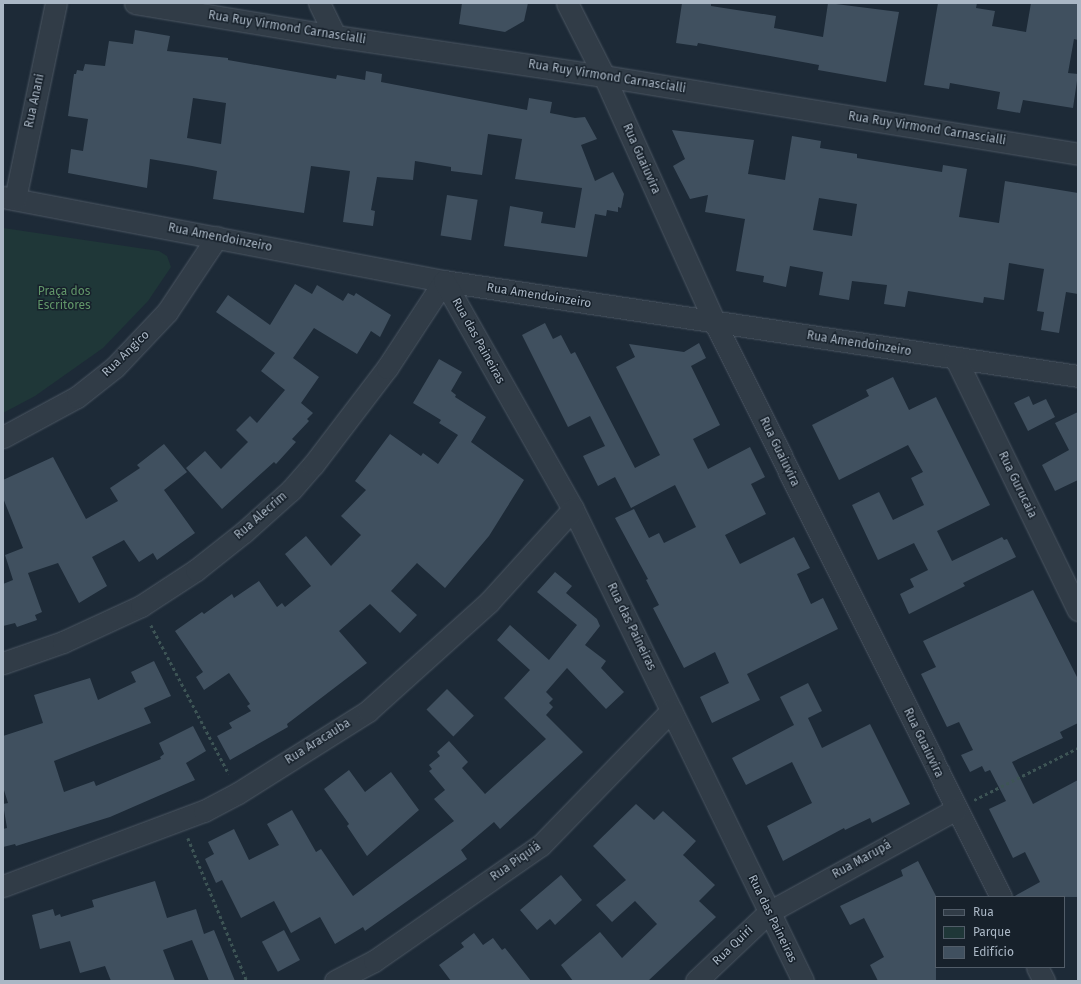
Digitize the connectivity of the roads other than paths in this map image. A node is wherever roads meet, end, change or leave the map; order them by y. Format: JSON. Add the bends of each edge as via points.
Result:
{"nodes":[{"id":1,"x":56,"y":3,"type":"edge"},
{"id":2,"x":135,"y":3,"type":"edge"},
{"id":3,"x":319,"y":3,"type":"edge"},
{"id":4,"x":567,"y":3,"type":"edge"},
{"id":5,"x":335,"y":36,"type":"junction"},
{"id":6,"x":604,"y":76,"type":"junction"},
{"id":7,"x":1078,"y":154,"type":"edge"},
{"id":8,"x":9,"y":198,"type":"edge"},
{"id":9,"x":217,"y":237,"type":"junction"},
{"id":10,"x":444,"y":281,"type":"junction"},
{"id":11,"x":715,"y":323,"type":"junction"},
{"id":12,"x":956,"y":359,"type":"junction"},
{"id":13,"x":1078,"y":376,"type":"edge"},
{"id":14,"x":3,"y":437,"type":"edge"},
{"id":15,"x":573,"y":509,"type":"junction"},
{"id":16,"x":1078,"y":610,"type":"edge"},
{"id":17,"x":3,"y":663,"type":"edge"},
{"id":18,"x":671,"y":711,"type":"junction"},
{"id":19,"x":956,"y":809,"type":"junction"},
{"id":20,"x":3,"y":886,"type":"edge"},
{"id":21,"x":1000,"y":896,"type":"edge"},
{"id":22,"x":769,"y":912,"type":"junction"},
{"id":23,"x":1038,"y":968,"type":"edge"},
{"id":24,"x":335,"y":981,"type":"edge"},
{"id":25,"x":696,"y":981,"type":"edge"},
{"id":26,"x":803,"y":981,"type":"edge"},
{"id":27,"x":1044,"y":981,"type":"edge"}],
"edges":[{"from":1,"to":8,"type":"street","name":"Rua Anani"},
{"from":2,"to":5,"type":"street","name":"Rua Ruy Virmond Carnascialli"},
{"from":3,"to":5,"type":"street"},
{"from":4,"to":6,"type":"street","name":"Rua Guaiuvira"},
{"from":5,"to":6,"type":"street","name":"Rua Ruy Virmond Carnascialli"},
{"from":6,"to":7,"type":"street","name":"Rua Ruy Virmond Carnascialli"},
{"from":6,"to":11,"type":"street","name":"Rua Guaiuvira"},
{"from":8,"to":9,"type":"street","name":"Rua Amendoinzeiro"},
{"from":9,"to":10,"type":"street","name":"Rua Amendoinzeiro"},
{"from":9,"to":14,"type":"street","name":"Rua Angico","via":[[167,312],[115,367],[77,396]]},
{"from":10,"to":11,"type":"street","name":"Rua Amendoinzeiro"},
{"from":10,"to":15,"type":"street","name":"Rua das Paineiras"},
{"from":10,"to":17,"type":"street","name":"Rua Alecrim","via":[[361,404],[292,490],[202,565],[141,606],[63,642]]},
{"from":11,"to":12,"type":"street","name":"Rua Amendoinzeiro"},
{"from":11,"to":19,"type":"street","name":"Rua Guaiuvira"},
{"from":12,"to":13,"type":"street","name":"Rua Amendoinzeiro"},
{"from":12,"to":16,"type":"street","name":"Rua Gurucaia"},
{"from":15,"to":18,"type":"street","name":"Rua das Paineiras"},
{"from":15,"to":20,"type":"street","name":"Rua Aracauba","via":[[489,602],[368,711],[238,793],[181,821]]},
{"from":18,"to":22,"type":"street","name":"Rua das Paineiras"},
{"from":18,"to":24,"type":"street","name":"Rua Piquiá","via":[[541,845],[374,961]]},
{"from":19,"to":21,"type":"street","name":"Rua Guaiuvira"},
{"from":19,"to":22,"type":"street","name":"Rua Marupá"},
{"from":22,"to":25,"type":"street","name":"Rua Quiri"},
{"from":22,"to":26,"type":"street","name":"Rua das Paineiras"},
{"from":23,"to":27,"type":"street"}]}
